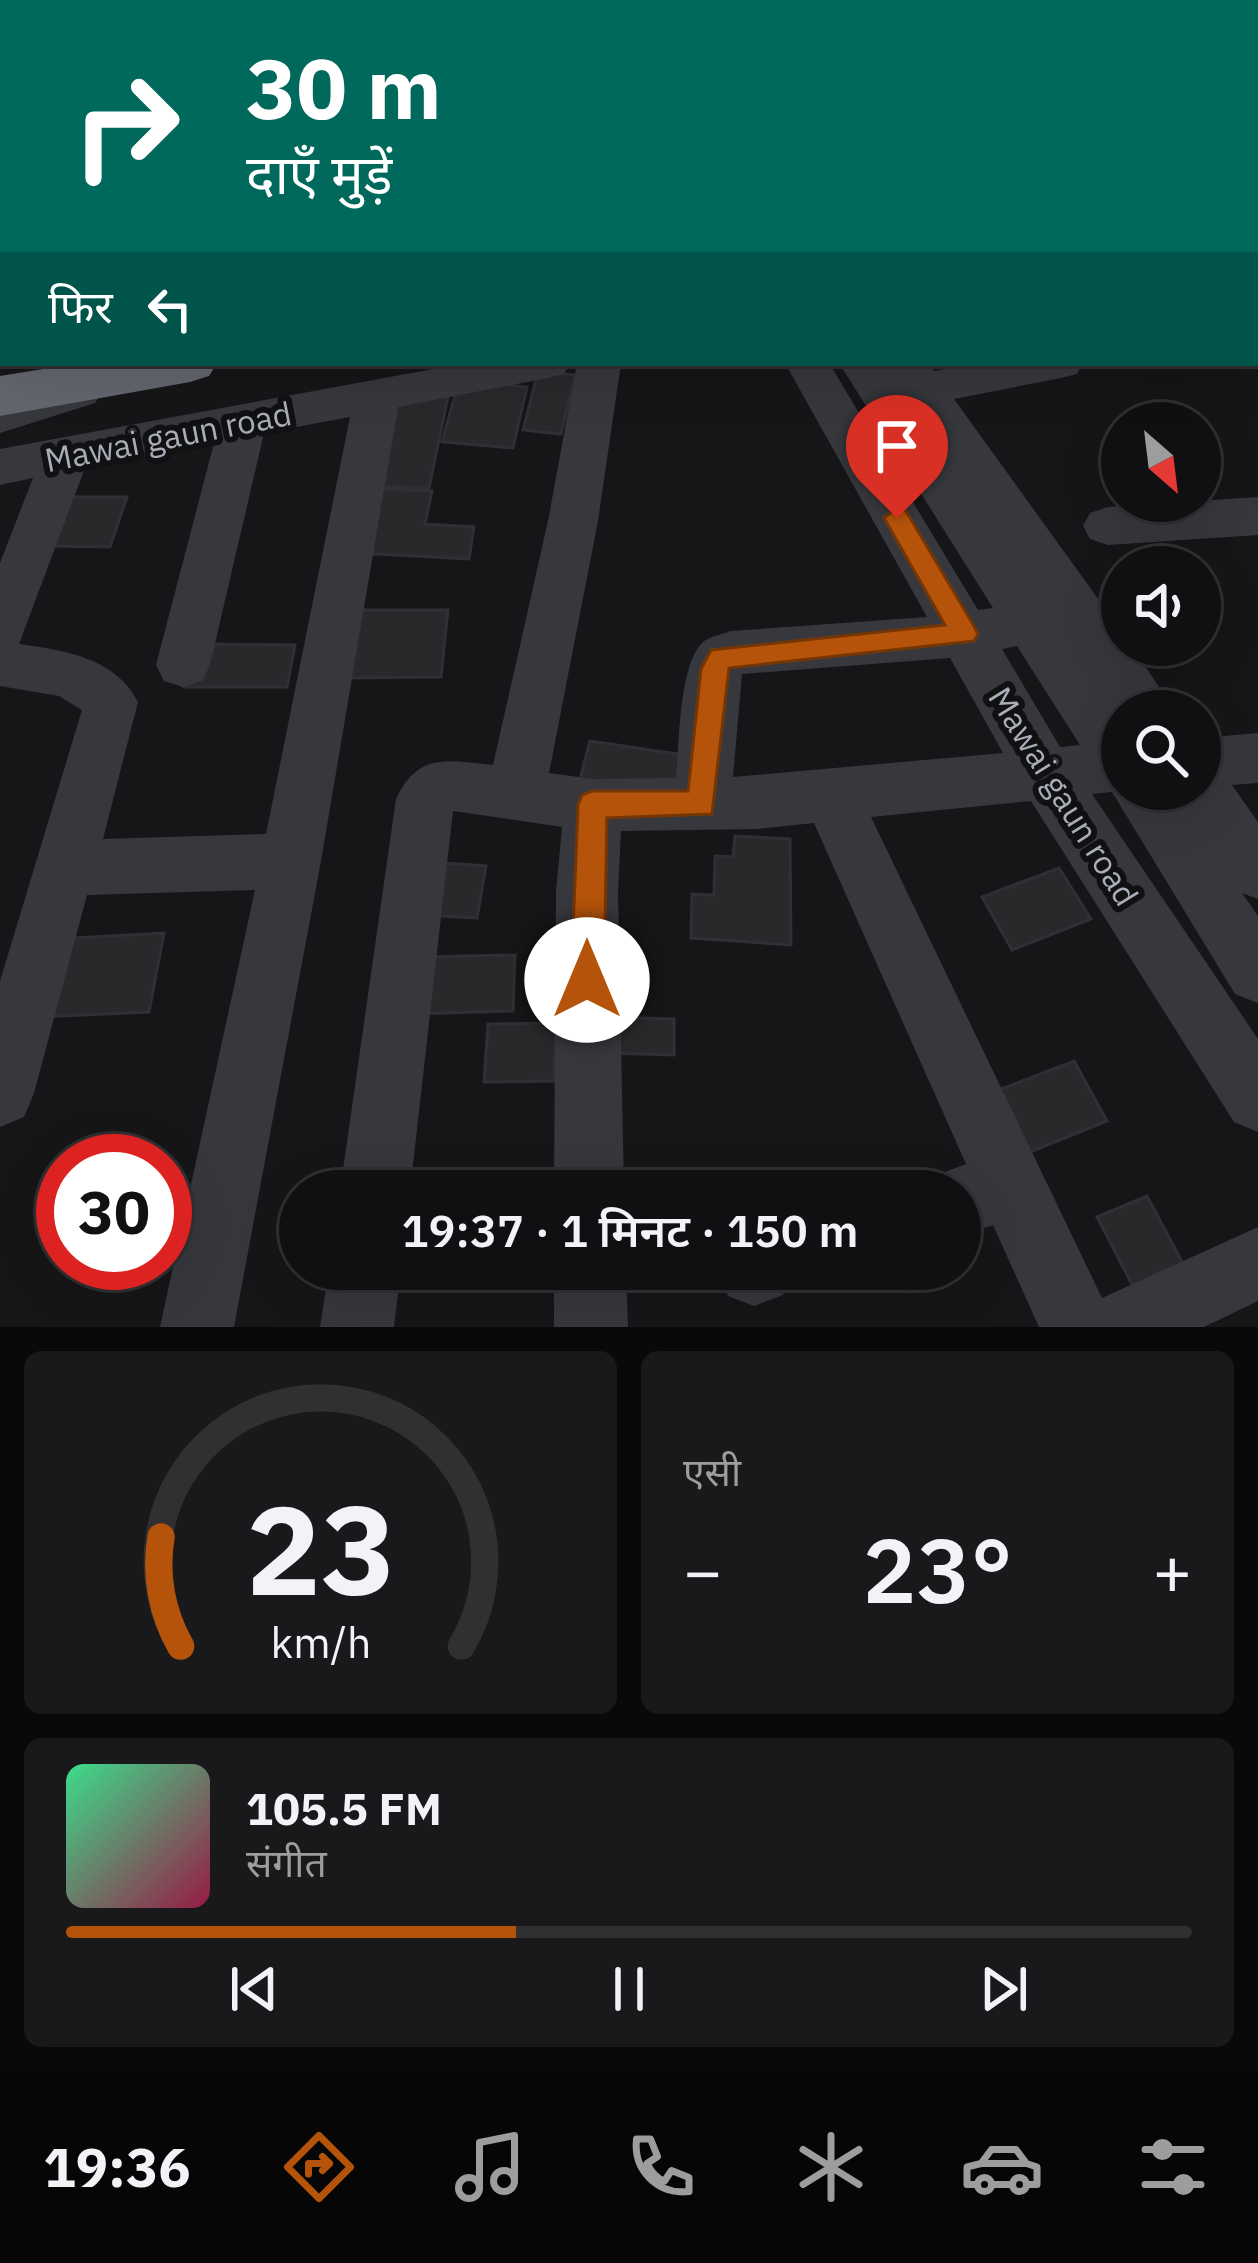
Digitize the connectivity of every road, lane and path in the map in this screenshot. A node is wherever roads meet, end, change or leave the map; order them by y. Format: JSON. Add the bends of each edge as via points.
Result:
{"nodes":[{"id":1,"x":531,"y":366,"type":"edge"},
{"id":2,"x":599,"y":366,"type":"edge"},
{"id":3,"x":809,"y":366,"type":"edge"},
{"id":4,"x":863,"y":366,"type":"edge"},
{"id":5,"x":1027,"y":366,"type":"edge"},
{"id":6,"x":157,"y":369,"type":"edge"},
{"id":7,"x":915,"y":376,"type":"edge"},
{"id":8,"x":377,"y":394,"type":"junction"},
{"id":9,"x":0,"y":396,"type":"edge"},
{"id":10,"x":0,"y":417,"type":"edge"},
{"id":11,"x":243,"y":422,"type":"junction"},
{"id":12,"x":66,"y":455,"type":"junction"},
{"id":13,"x":0,"y":467,"type":"edge"},
{"id":14,"x":1258,"y":516,"type":"edge"},
{"id":15,"x":1108,"y":526,"type":"dead end"},
{"id":16,"x":1054,"y":617,"type":"junction"},
{"id":17,"x":0,"y":630,"type":"edge"},
{"id":18,"x":964,"y":634,"type":"junction"},
{"id":19,"x":0,"y":664,"type":"edge"},
{"id":20,"x":183,"y":665,"type":"dead end"},
{"id":21,"x":1126,"y":690,"type":"edge"},
{"id":22,"x":1101,"y":719,"type":"edge"},
{"id":23,"x":1258,"y":758,"type":"edge"},
{"id":24,"x":1221,"y":762,"type":"edge"},
{"id":25,"x":1101,"y":766,"type":"edge"},
{"id":26,"x":1046,"y":773,"type":"junction"},
{"id":27,"x":831,"y":795,"type":"junction"},
{"id":28,"x":514,"y":797,"type":"junction"},
{"id":29,"x":592,"y":805,"type":"junction"},
{"id":30,"x":702,"y":805,"type":"junction"},
{"id":31,"x":1154,"y":810,"type":"edge"},
{"id":32,"x":1215,"y":810,"type":"edge"},
{"id":33,"x":291,"y":861,"type":"junction"},
{"id":34,"x":64,"y":868,"type":"junction"},
{"id":35,"x":1258,"y":871,"type":"edge"},
{"id":36,"x":1258,"y":972,"type":"edge"},
{"id":37,"x":0,"y":1093,"type":"edge"},
{"id":38,"x":1258,"y":1097,"type":"edge"},
{"id":39,"x":378,"y":1170,"type":"edge"},
{"id":40,"x":590,"y":1170,"type":"edge"},
{"id":41,"x":985,"y":1192,"type":"edge"},
{"id":42,"x":1258,"y":1263,"type":"edge"},
{"id":43,"x":362,"y":1290,"type":"edge"},
{"id":44,"x":590,"y":1290,"type":"edge"},
{"id":45,"x":196,"y":1327,"type":"edge"},
{"id":46,"x":357,"y":1327,"type":"edge"},
{"id":47,"x":591,"y":1327,"type":"edge"},
{"id":48,"x":1076,"y":1327,"type":"edge"},
{"id":49,"x":1122,"y":1327,"type":"edge"}],
"edges":[{"from":1,"to":8,"type":"street","name":"Mawai gaun road"},
{"from":2,"to":28,"type":"street"},
{"from":3,"to":18,"type":"street","name":"Mawai gaun road"},
{"from":4,"to":16,"type":"street"},
{"from":5,"to":7,"type":"street"},
{"from":6,"to":9,"type":"highway"},
{"from":6,"to":10,"type":"street"},
{"from":7,"to":16,"type":"street"},
{"from":8,"to":11,"type":"street","name":"Mawai gaun road"},
{"from":8,"to":33,"type":"street"},
{"from":11,"to":12,"type":"street","name":"Mawai gaun road"},
{"from":11,"to":20,"type":"street"},
{"from":12,"to":13,"type":"street","name":"Mawai gaun road"},
{"from":12,"to":17,"type":"street"},
{"from":14,"to":15,"type":"street"},
{"from":16,"to":18,"type":"street"},
{"from":16,"to":21,"type":"street"},
{"from":16,"to":22,"type":"street"},
{"from":18,"to":26,"type":"street","name":"Mawai gaun road"},
{"from":18,"to":30,"type":"street","via":[[721,658]]},
{"from":19,"to":34,"type":"street","via":[[63,673],[96,685],[110,703]]},
{"from":23,"to":24,"type":"street"},
{"from":25,"to":26,"type":"street"},
{"from":26,"to":27,"type":"street"},
{"from":26,"to":38,"type":"street","name":"Mawai gaun road"},
{"from":27,"to":30,"type":"street"},
{"from":27,"to":41,"type":"street"},
{"from":28,"to":29,"type":"street"},
{"from":28,"to":39,"type":"street","via":[[447,785],[425,799]]},
{"from":29,"to":30,"type":"street"},
{"from":29,"to":40,"type":"street"},
{"from":31,"to":36,"type":"street"},
{"from":32,"to":35,"type":"street"},
{"from":33,"to":34,"type":"street"},
{"from":33,"to":45,"type":"street"},
{"from":34,"to":37,"type":"street"},
{"from":41,"to":48,"type":"street"},
{"from":42,"to":49,"type":"street"},
{"from":43,"to":46,"type":"street"},
{"from":44,"to":47,"type":"street"}]}
